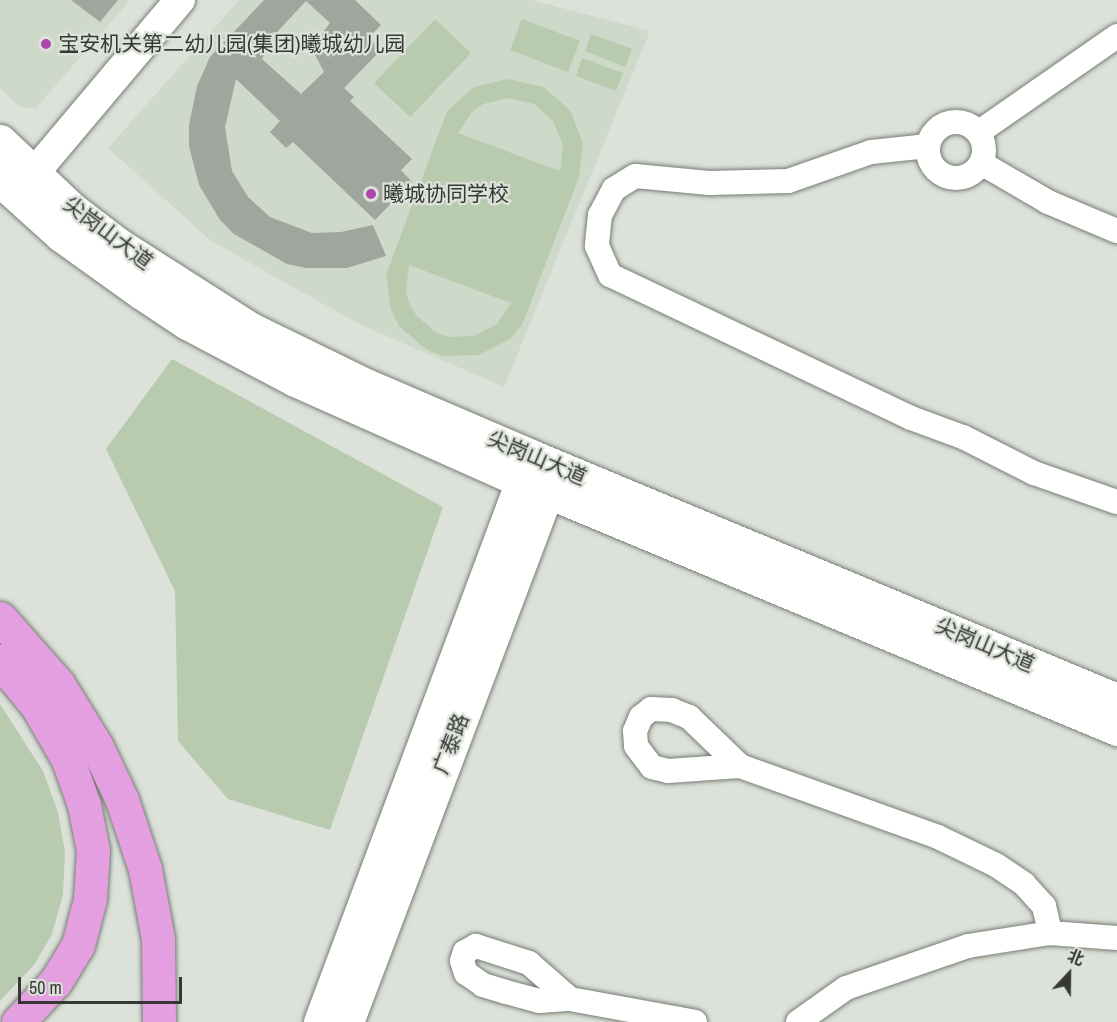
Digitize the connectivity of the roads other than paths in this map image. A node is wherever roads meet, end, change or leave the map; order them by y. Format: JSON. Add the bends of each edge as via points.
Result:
{"nodes":[{"id":1,"x":180,"y":0,"type":"edge"},
{"id":2,"x":1117,"y":36,"type":"edge"},
{"id":3,"x":979,"y":132,"type":"junction"},
{"id":4,"x":0,"y":141,"type":"edge"},
{"id":5,"x":928,"y":146,"type":"junction"},
{"id":6,"x":981,"y":163,"type":"junction"},
{"id":7,"x":17,"y":183,"type":"edge"},
{"id":8,"x":1117,"y":231,"type":"edge"},
{"id":9,"x":539,"y":474,"type":"junction"},
{"id":10,"x":1117,"y":502,"type":"edge"},
{"id":11,"x":0,"y":618,"type":"edge"},
{"id":12,"x":0,"y":661,"type":"edge"},
{"id":13,"x":1117,"y":700,"type":"edge"},
{"id":14,"x":1117,"y":729,"type":"edge"},
{"id":15,"x":740,"y":766,"type":"dead end"},
{"id":16,"x":1050,"y":933,"type":"junction"},
{"id":17,"x":1117,"y":938,"type":"edge"},
{"id":18,"x":570,"y":999,"type":"dead end"},
{"id":19,"x":18,"y":1022,"type":"edge"},
{"id":20,"x":159,"y":1022,"type":"edge"},
{"id":21,"x":320,"y":1022,"type":"edge"},
{"id":22,"x":347,"y":1022,"type":"edge"},
{"id":23,"x":695,"y":1022,"type":"edge"},
{"id":24,"x":798,"y":1022,"type":"edge"}],
"edges":[{"from":1,"to":7,"type":"street"},
{"from":2,"to":3,"type":"street"},
{"from":3,"to":5,"type":"street","via":[[961,122],[945,124],[932,134]]},
{"from":3,"to":6,"type":"street","via":[[985,153]]},
{"from":4,"to":7,"type":"main road","name":"尖岗山大道"},
{"from":5,"to":6,"type":"street","via":[[934,168],[946,176],[967,176]]},
{"from":5,"to":10,"type":"street","via":[[871,152],[788,181],[709,183],[635,176],[614,189],[600,215],[597,246],[610,275],[911,418],[963,436],[1034,473]]},
{"from":6,"to":8,"type":"street","via":[[1048,202]]},
{"from":7,"to":9,"type":"main road","name":"尖岗山大道","via":[[100,265],[187,323],[356,409]]},
{"from":9,"to":13,"type":"main road","name":"尖岗山大道"},
{"from":9,"to":14,"type":"main road","name":"尖岗山大道"},
{"from":9,"to":21,"type":"main road","name":"广泰路"},
{"from":9,"to":22,"type":"main road","name":"广泰路"},
{"from":11,"to":20,"type":"highway","via":[[59,685],[97,747],[122,800],[145,869],[158,939]]},
{"from":12,"to":19,"type":"highway","via":[[37,706],[68,760],[84,805],[93,850],[90,899],[78,945],[56,981]]},
{"from":15,"to":16,"type":"street","via":[[938,837],[996,865],[1024,884],[1044,906]]},
{"from":16,"to":17,"type":"street"},
{"from":16,"to":24,"type":"street","via":[[968,946],[905,965],[846,988]]},
{"from":18,"to":23,"type":"street"}]}
